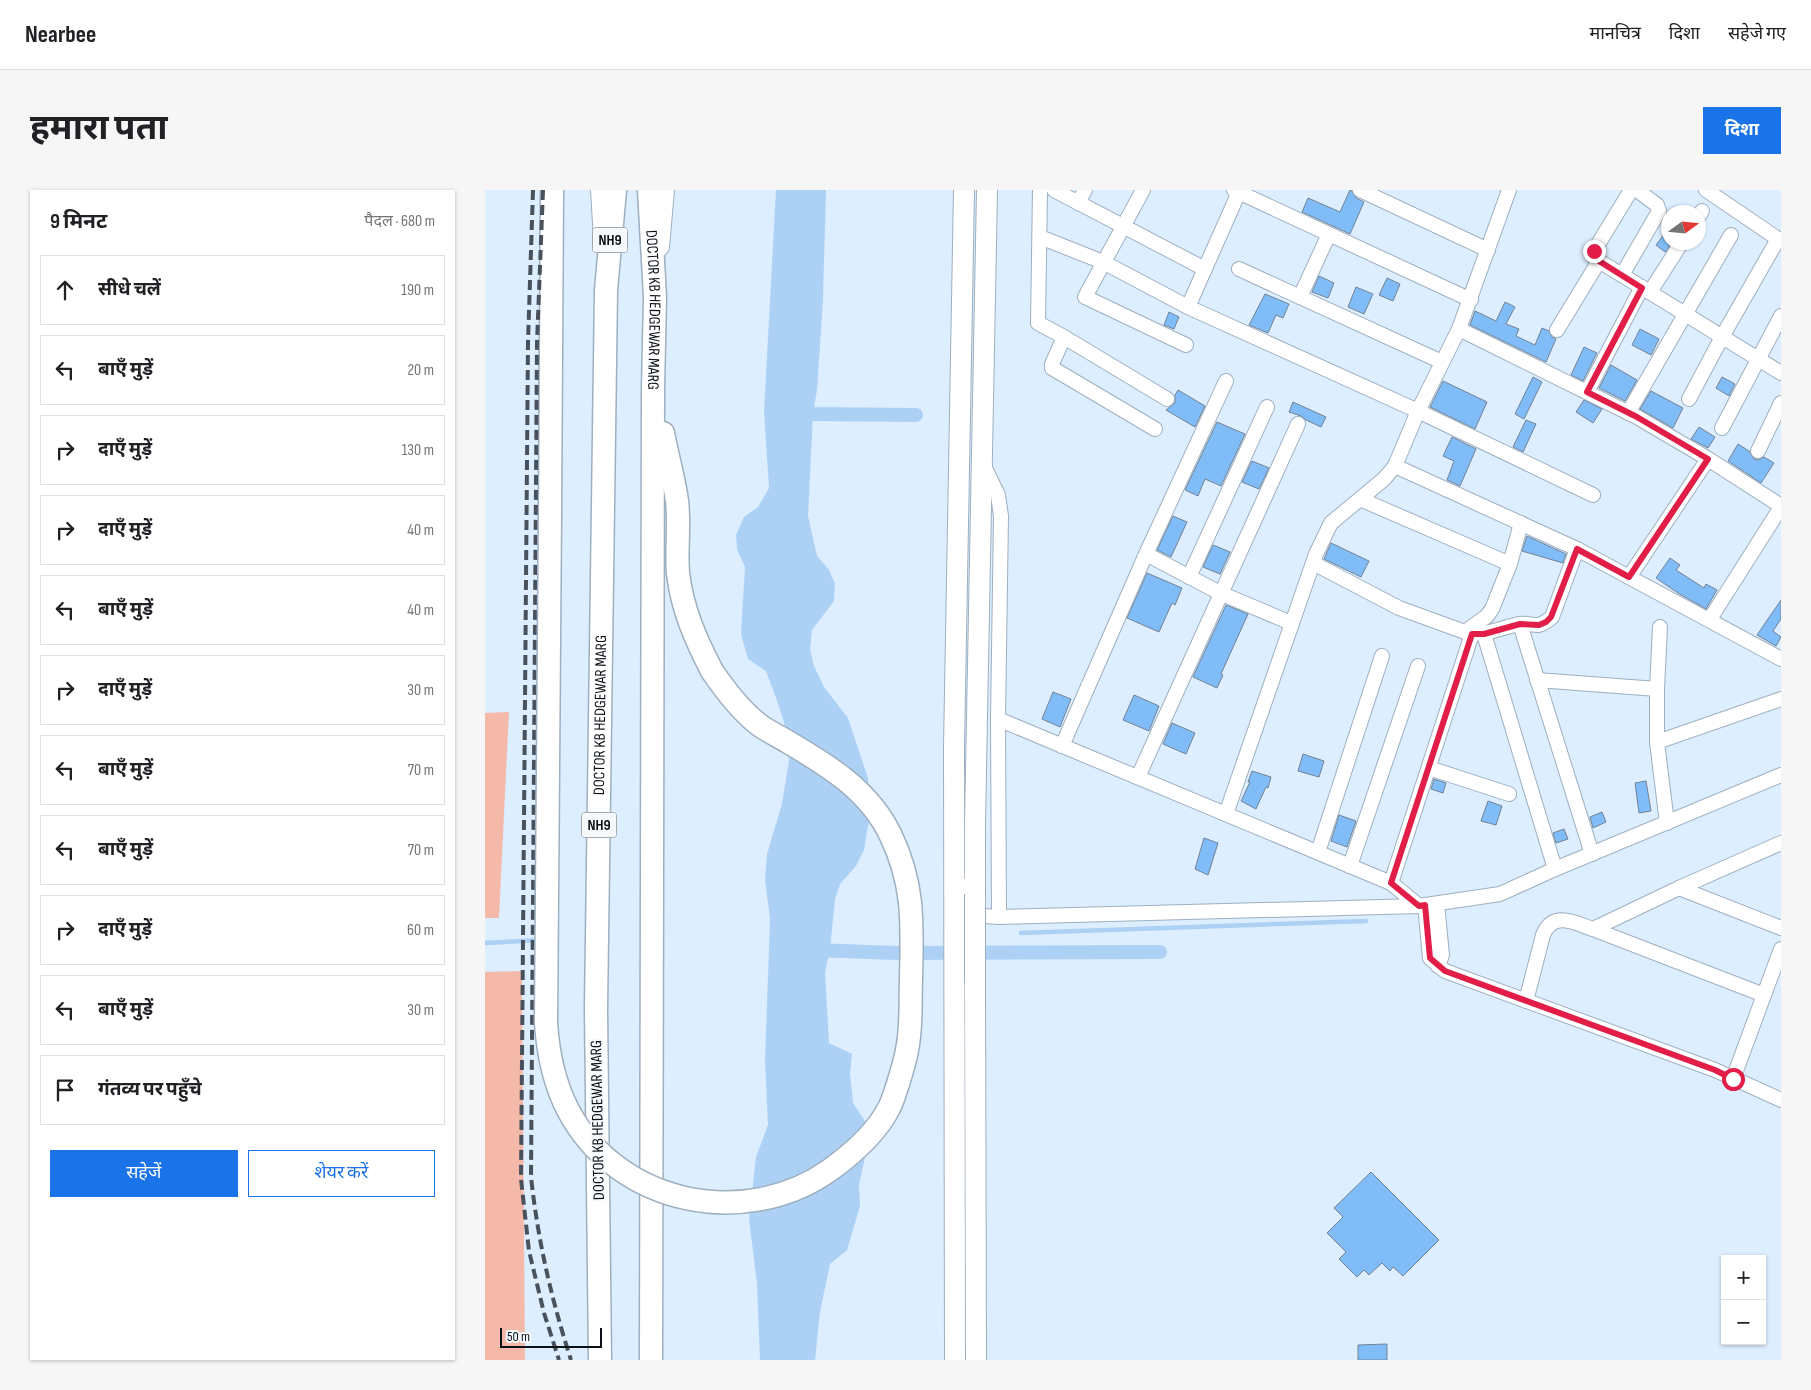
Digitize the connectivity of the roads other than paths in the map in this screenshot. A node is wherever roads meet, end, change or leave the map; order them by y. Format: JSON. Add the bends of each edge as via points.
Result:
{"nodes":[{"id":1,"x":552,"y":190,"type":"edge"},
{"id":2,"x":600,"y":190,"type":"edge"},
{"id":3,"x":615,"y":190,"type":"edge"},
{"id":4,"x":649,"y":190,"type":"edge"},
{"id":5,"x":665,"y":190,"type":"edge"},
{"id":6,"x":963,"y":190,"type":"edge"},
{"id":7,"x":987,"y":190,"type":"edge"},
{"id":8,"x":1040,"y":190,"type":"edge"},
{"id":9,"x":1054,"y":190,"type":"edge"},
{"id":10,"x":1085,"y":190,"type":"edge"},
{"id":11,"x":1143,"y":190,"type":"edge"},
{"id":12,"x":1360,"y":190,"type":"edge"},
{"id":13,"x":1631,"y":190,"type":"edge"},
{"id":14,"x":1637,"y":190,"type":"edge"},
{"id":15,"x":1706,"y":190,"type":"edge"},
{"id":16,"x":1237,"y":191,"type":"edge"},
{"id":17,"x":1504,"y":192,"type":"edge"},
{"id":18,"x":1078,"y":203,"type":"junction"},
{"id":19,"x":1123,"y":228,"type":"junction"},
{"id":20,"x":1329,"y":234,"type":"junction"},
{"id":21,"x":1731,"y":235,"type":"dead end"},
{"id":22,"x":1040,"y":237,"type":"junction"},
{"id":23,"x":1779,"y":240,"type":"edge"},
{"id":24,"x":1488,"y":250,"type":"junction"},
{"id":25,"x":1676,"y":250,"type":"edge"},
{"id":26,"x":1599,"y":261,"type":"junction"},
{"id":27,"x":1103,"y":262,"type":"junction"},
{"id":28,"x":1205,"y":269,"type":"junction"},
{"id":29,"x":1239,"y":269,"type":"dead end"},
{"id":30,"x":1622,"y":275,"type":"junction"},
{"id":31,"x":606,"y":290,"type":"junction"},
{"id":32,"x":1646,"y":290,"type":"junction"},
{"id":33,"x":655,"y":297,"type":"junction"},
{"id":34,"x":1301,"y":297,"type":"junction"},
{"id":35,"x":1471,"y":300,"type":"junction"},
{"id":36,"x":1188,"y":307,"type":"junction"},
{"id":37,"x":1685,"y":314,"type":"junction"},
{"id":38,"x":1781,"y":316,"type":"edge"},
{"id":39,"x":1459,"y":329,"type":"junction"},
{"id":40,"x":1557,"y":330,"type":"dead end"},
{"id":41,"x":1064,"y":337,"type":"junction"},
{"id":42,"x":1722,"y":337,"type":"junction"},
{"id":43,"x":1186,"y":345,"type":"dead end"},
{"id":44,"x":1759,"y":360,"type":"junction"},
{"id":45,"x":1442,"y":362,"type":"junction"},
{"id":46,"x":1781,"y":373,"type":"edge"},
{"id":47,"x":1226,"y":382,"type":"dead end"},
{"id":48,"x":653,"y":388,"type":"junction"},
{"id":49,"x":1587,"y":392,"type":"junction"},
{"id":50,"x":1167,"y":399,"type":"dead end"},
{"id":51,"x":1689,"y":399,"type":"dead end"},
{"id":52,"x":1781,"y":403,"type":"edge"},
{"id":53,"x":1267,"y":407,"type":"dead end"},
{"id":54,"x":1418,"y":411,"type":"junction"},
{"id":55,"x":1628,"y":413,"type":"junction"},
{"id":56,"x":1298,"y":424,"type":"dead end"},
{"id":57,"x":1722,"y":428,"type":"dead end"},
{"id":58,"x":1155,"y":429,"type":"dead end"},
{"id":59,"x":1758,"y":451,"type":"dead end"},
{"id":60,"x":1708,"y":459,"type":"junction"},
{"id":61,"x":982,"y":462,"type":"junction"},
{"id":62,"x":1395,"y":466,"type":"junction"},
{"id":63,"x":1593,"y":495,"type":"dead end"},
{"id":64,"x":1360,"y":499,"type":"junction"},
{"id":65,"x":1781,"y":506,"type":"edge"},
{"id":66,"x":1521,"y":523,"type":"junction"},
{"id":67,"x":1577,"y":549,"type":"junction"},
{"id":68,"x":1146,"y":554,"type":"junction"},
{"id":69,"x":1313,"y":563,"type":"junction"},
{"id":70,"x":1509,"y":564,"type":"junction"},
{"id":71,"x":1189,"y":577,"type":"junction"},
{"id":72,"x":1629,"y":577,"type":"junction"},
{"id":73,"x":1220,"y":593,"type":"junction"},
{"id":74,"x":1710,"y":619,"type":"junction"},
{"id":75,"x":1291,"y":623,"type":"junction"},
{"id":76,"x":1520,"y":624,"type":"junction"},
{"id":77,"x":1660,"y":627,"type":"dead end"},
{"id":78,"x":1473,"y":633,"type":"junction"},
{"id":79,"x":1382,"y":656,"type":"dead end"},
{"id":80,"x":1781,"y":659,"type":"edge"},
{"id":81,"x":1419,"y":666,"type":"dead end"},
{"id":82,"x":1537,"y":680,"type":"junction"},
{"id":83,"x":1657,"y":689,"type":"junction"},
{"id":84,"x":1781,"y":699,"type":"edge"},
{"id":85,"x":998,"y":719,"type":"junction"},
{"id":86,"x":1657,"y":742,"type":"junction"},
{"id":87,"x":1062,"y":746,"type":"junction"},
{"id":88,"x":1429,"y":768,"type":"junction"},
{"id":89,"x":1781,"y":776,"type":"edge"},
{"id":90,"x":1138,"y":777,"type":"junction"},
{"id":91,"x":1509,"y":794,"type":"dead end"},
{"id":92,"x":1226,"y":814,"type":"junction"},
{"id":93,"x":1667,"y":823,"type":"junction"},
{"id":94,"x":1781,"y":843,"type":"edge"},
{"id":95,"x":1318,"y":852,"type":"junction"},
{"id":96,"x":1592,"y":854,"type":"junction"},
{"id":97,"x":1350,"y":866,"type":"junction"},
{"id":98,"x":1555,"y":869,"type":"junction"},
{"id":99,"x":955,"y":876,"type":"junction"},
{"id":100,"x":1391,"y":883,"type":"junction"},
{"id":101,"x":1679,"y":888,"type":"junction"},
{"id":102,"x":1429,"y":909,"type":"junction"},
{"id":103,"x":999,"y":917,"type":"junction"},
{"id":104,"x":1781,"y":928,"type":"edge"},
{"id":105,"x":1593,"y":929,"type":"junction"},
{"id":106,"x":1781,"y":949,"type":"edge"},
{"id":107,"x":1764,"y":995,"type":"junction"},
{"id":108,"x":1526,"y":1001,"type":"junction"},
{"id":109,"x":1733,"y":1079,"type":"junction"},
{"id":110,"x":1781,"y":1100,"type":"edge"},
{"id":111,"x":600,"y":1360,"type":"edge"},
{"id":112,"x":651,"y":1360,"type":"edge"},
{"id":113,"x":955,"y":1360,"type":"edge"},
{"id":114,"x":976,"y":1360,"type":"edge"}],
"edges":[{"from":1,"to":48,"type":"highway","bridge":true,"via":[[548,1047],[558,1087],[569,1112],[609,1161],[656,1189],[692,1200],[719,1203],[765,1200],[822,1176],[854,1151],[889,1108],[907,1050],[910,1028],[912,920],[907,879],[891,834],[855,787],[757,723],[727,693],[712,670],[688,620],[681,596],[677,501]]},
{"from":2,"to":31,"type":"street"},
{"from":3,"to":31,"type":"highway","name":"DOCTOR KB HEDGEWAR MARG","number":"NH9"},
{"from":4,"to":33,"type":"highway","name":"DOCTOR KB HEDGEWAR MARG"},
{"from":5,"to":33,"type":"street"},
{"from":6,"to":99,"type":"main road","via":[[954,747]]},
{"from":7,"to":61,"type":"main road"},
{"from":8,"to":22,"type":"street"},
{"from":9,"to":18,"type":"street"},
{"from":10,"to":18,"type":"street"},
{"from":11,"to":19,"type":"street"},
{"from":12,"to":24,"type":"street"},
{"from":13,"to":26,"type":"street","via":[[1594,251],[1594,257]]},
{"from":14,"to":30,"type":"street","via":[[1657,205],[1659,211]]},
{"from":15,"to":23,"type":"street"},
{"from":16,"to":20,"type":"street"},
{"from":16,"to":28,"type":"street"},
{"from":17,"to":24,"type":"street"},
{"from":18,"to":19,"type":"street"},
{"from":19,"to":27,"type":"street"},
{"from":19,"to":28,"type":"street"},
{"from":20,"to":34,"type":"street"},
{"from":20,"to":35,"type":"street"},
{"from":21,"to":37,"type":"street"},
{"from":22,"to":27,"type":"street"},
{"from":22,"to":41,"type":"street","via":[[1038,323]]},
{"from":23,"to":42,"type":"street"},
{"from":24,"to":35,"type":"street"},
{"from":25,"to":32,"type":"street"},
{"from":26,"to":30,"type":"street"},
{"from":26,"to":40,"type":"street"},
{"from":27,"to":36,"type":"street"},
{"from":27,"to":43,"type":"street","via":[[1085,297]]},
{"from":28,"to":36,"type":"street"},
{"from":29,"to":34,"type":"street"},
{"from":30,"to":32,"type":"street"},
{"from":31,"to":111,"type":"highway","name":"DOCTOR KB HEDGEWAR MARG","number":"NH9","via":[[596,1010]]},
{"from":32,"to":37,"type":"street"},
{"from":32,"to":49,"type":"street"},
{"from":33,"to":48,"type":"highway","name":"DOCTOR KB HEDGEWAR MARG"},
{"from":34,"to":45,"type":"street"},
{"from":35,"to":39,"type":"street"},
{"from":36,"to":54,"type":"street"},
{"from":37,"to":42,"type":"street"},
{"from":37,"to":55,"type":"street"},
{"from":38,"to":44,"type":"street"},
{"from":39,"to":45,"type":"street"},
{"from":39,"to":49,"type":"street"},
{"from":41,"to":50,"type":"street"},
{"from":41,"to":58,"type":"street","via":[[1052,368]]},
{"from":42,"to":44,"type":"street"},
{"from":42,"to":51,"type":"street"},
{"from":44,"to":46,"type":"street"},
{"from":44,"to":57,"type":"street"},
{"from":45,"to":54,"type":"street"},
{"from":47,"to":68,"type":"street"},
{"from":48,"to":112,"type":"highway","name":"DOCTOR KB HEDGEWAR MARG"},
{"from":49,"to":55,"type":"street"},
{"from":52,"to":59,"type":"street"},
{"from":53,"to":71,"type":"street"},
{"from":54,"to":62,"type":"street"},
{"from":54,"to":63,"type":"street"},
{"from":55,"to":60,"type":"street"},
{"from":56,"to":73,"type":"street"},
{"from":60,"to":65,"type":"street"},
{"from":60,"to":72,"type":"street"},
{"from":61,"to":85,"type":"street","via":[[998,495],[1001,516]]},
{"from":61,"to":114,"type":"main road","bridge":true,"via":[[975,813]]},
{"from":62,"to":64,"type":"street"},
{"from":62,"to":66,"type":"street"},
{"from":64,"to":69,"type":"street","via":[[1331,523]]},
{"from":64,"to":70,"type":"street"},
{"from":65,"to":74,"type":"street"},
{"from":66,"to":67,"type":"street"},
{"from":66,"to":70,"type":"street"},
{"from":67,"to":72,"type":"street"},
{"from":67,"to":76,"type":"street","via":[[1551,617],[1539,625]]},
{"from":68,"to":71,"type":"street"},
{"from":68,"to":87,"type":"street"},
{"from":69,"to":75,"type":"street"},
{"from":69,"to":78,"type":"street","via":[[1399,608]]},
{"from":70,"to":78,"type":"street","via":[[1492,609]]},
{"from":71,"to":73,"type":"street"},
{"from":72,"to":74,"type":"street"},
{"from":73,"to":75,"type":"street"},
{"from":73,"to":90,"type":"street"},
{"from":74,"to":80,"type":"street"},
{"from":75,"to":92,"type":"street"},
{"from":76,"to":78,"type":"street"},
{"from":76,"to":82,"type":"street"},
{"from":77,"to":83,"type":"street"},
{"from":78,"to":88,"type":"street"},
{"from":78,"to":98,"type":"street"},
{"from":79,"to":95,"type":"street"},
{"from":81,"to":97,"type":"street"},
{"from":82,"to":83,"type":"street"},
{"from":82,"to":96,"type":"street"},
{"from":83,"to":86,"type":"street"},
{"from":84,"to":86,"type":"street"},
{"from":85,"to":87,"type":"street"},
{"from":85,"to":103,"type":"street"},
{"from":86,"to":93,"type":"street"},
{"from":87,"to":90,"type":"street"},
{"from":88,"to":91,"type":"street"},
{"from":88,"to":100,"type":"street"},
{"from":89,"to":93,"type":"street"},
{"from":90,"to":92,"type":"street"},
{"from":92,"to":95,"type":"street"},
{"from":93,"to":96,"type":"street"},
{"from":94,"to":101,"type":"street"},
{"from":95,"to":97,"type":"street"},
{"from":96,"to":98,"type":"street"},
{"from":97,"to":100,"type":"street"},
{"from":98,"to":102,"type":"street","via":[[1500,894]]},
{"from":99,"to":103,"type":"street","via":[[969,915]]},
{"from":99,"to":113,"type":"main road"},
{"from":100,"to":102,"type":"street"},
{"from":101,"to":104,"type":"street"},
{"from":101,"to":105,"type":"street"},
{"from":102,"to":103,"type":"street"},
{"from":102,"to":108,"type":"street","via":[[1436,959],[1445,971]]},
{"from":105,"to":107,"type":"street"},
{"from":105,"to":108,"type":"street","via":[[1568,921],[1551,922],[1543,935]]},
{"from":106,"to":107,"type":"street"},
{"from":107,"to":109,"type":"street"},
{"from":108,"to":109,"type":"street"},
{"from":109,"to":110,"type":"street"}]}
